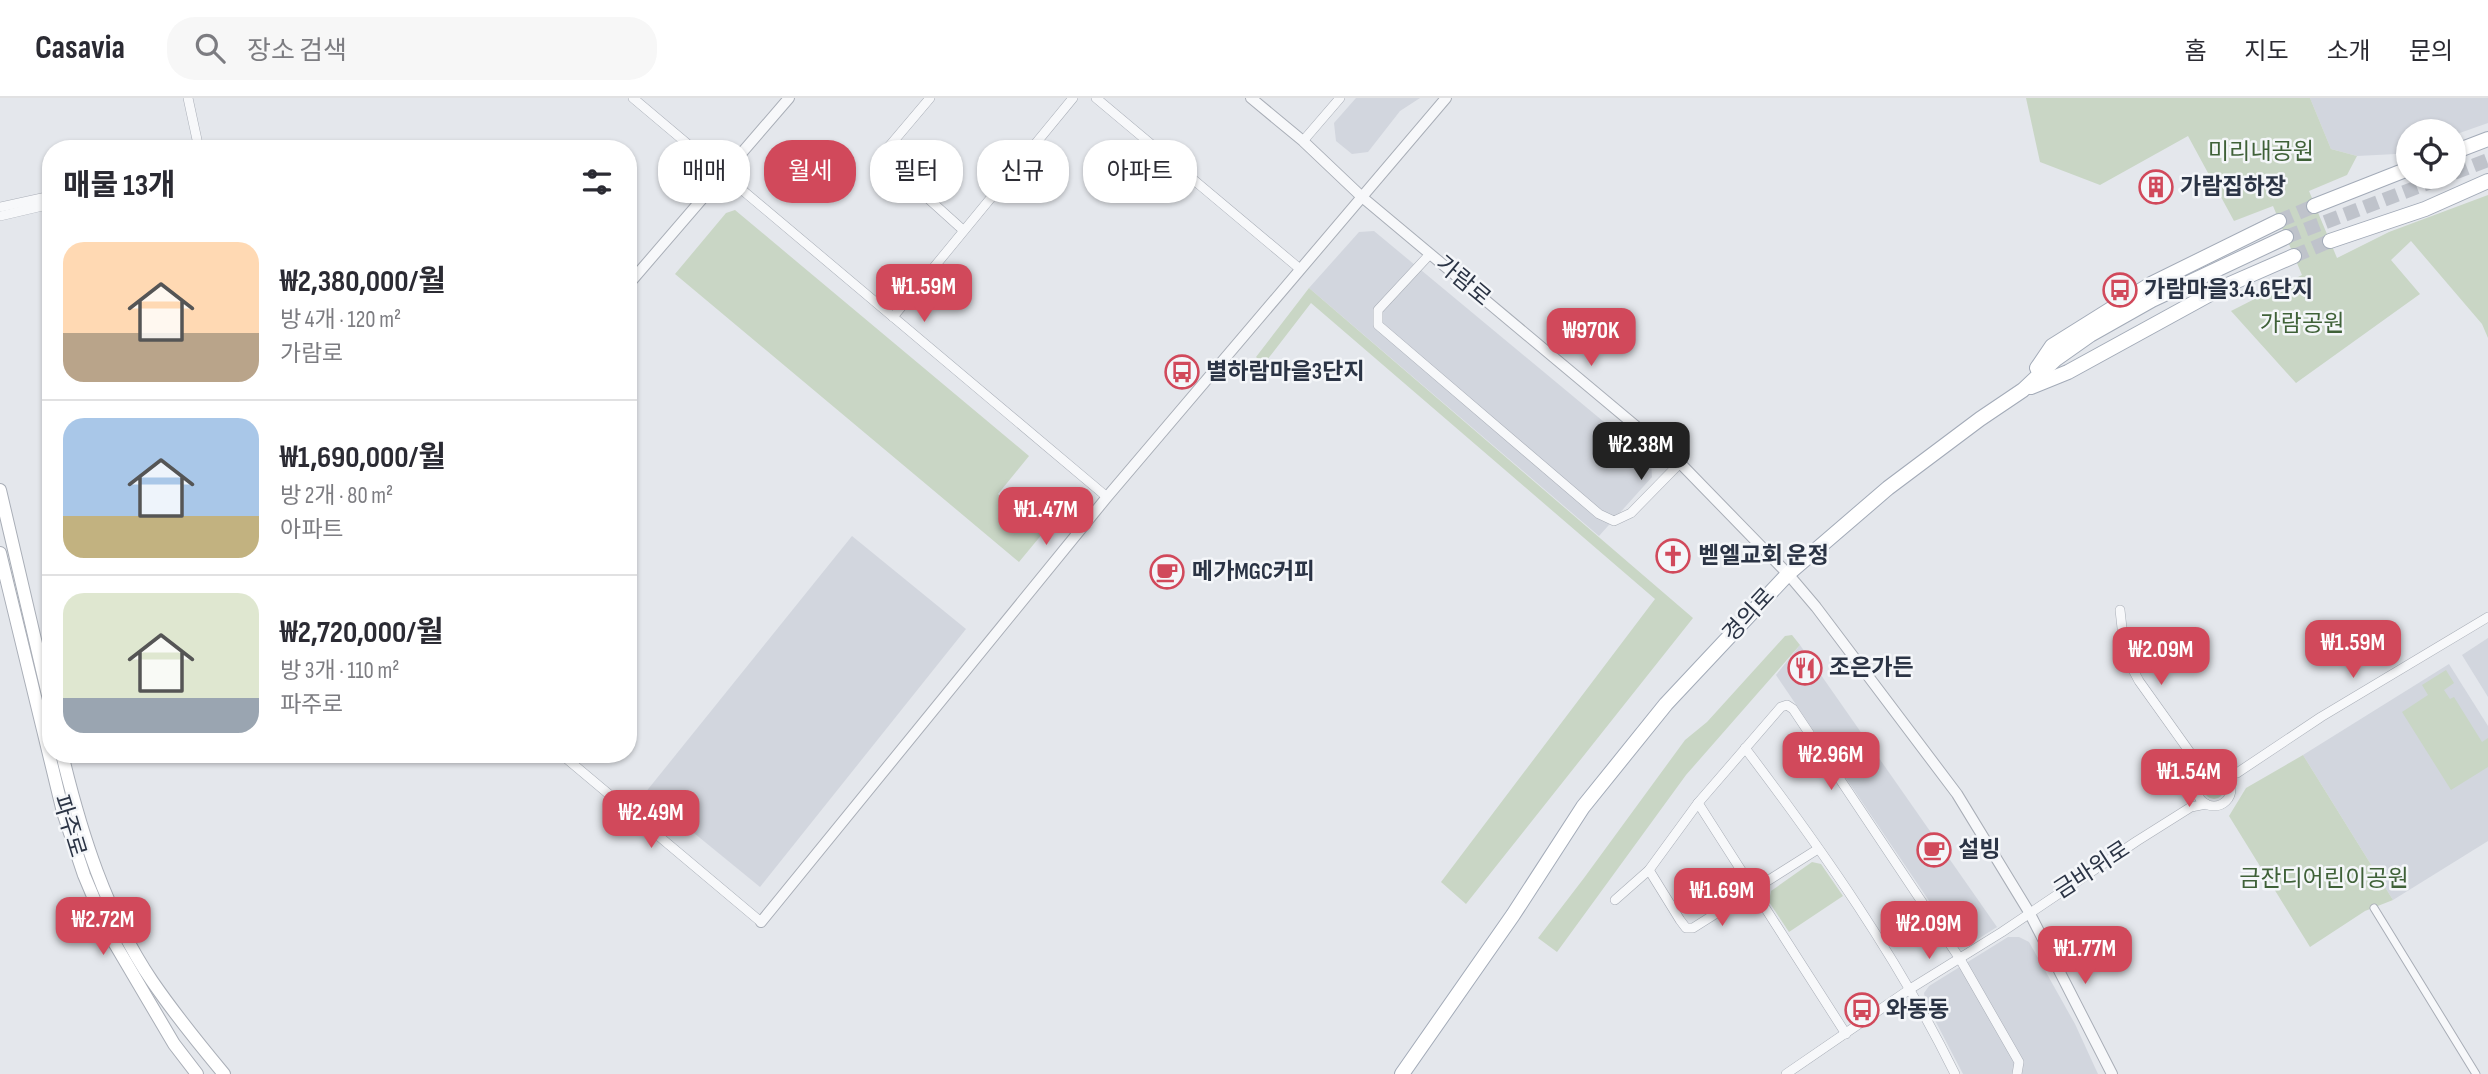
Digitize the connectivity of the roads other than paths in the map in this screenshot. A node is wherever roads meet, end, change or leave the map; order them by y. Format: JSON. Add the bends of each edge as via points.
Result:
{"nodes":[{"id":1,"x":188,"y":98,"type":"edge"},
{"id":2,"x":633,"y":98,"type":"edge"},
{"id":3,"x":789,"y":98,"type":"edge"},
{"id":4,"x":930,"y":98,"type":"edge"},
{"id":5,"x":1073,"y":98,"type":"edge"},
{"id":6,"x":1096,"y":98,"type":"edge"},
{"id":7,"x":1251,"y":98,"type":"edge"},
{"id":8,"x":1340,"y":98,"type":"edge"},
{"id":9,"x":1446,"y":98,"type":"edge"},
{"id":10,"x":2488,"y":139,"type":"edge"},
{"id":11,"x":197,"y":140,"type":"edge"},
{"id":12,"x":683,"y":140,"type":"edge"},
{"id":13,"x":1303,"y":141,"type":"junction"},
{"id":14,"x":750,"y":142,"type":"edge"},
{"id":15,"x":2466,"y":147,"type":"edge"},
{"id":16,"x":2396,"y":174,"type":"edge"},
{"id":17,"x":2488,"y":181,"type":"edge"},
{"id":18,"x":750,"y":197,"type":"edge"},
{"id":19,"x":1362,"y":197,"type":"junction"},
{"id":20,"x":42,"y":198,"type":"edge"},
{"id":21,"x":697,"y":203,"type":"edge"},
{"id":22,"x":42,"y":206,"type":"edge"},
{"id":23,"x":2314,"y":206,"type":"tunnel mouth"},
{"id":24,"x":0,"y":207,"type":"edge"},
{"id":25,"x":0,"y":216,"type":"edge"},
{"id":26,"x":2279,"y":221,"type":"tunnel mouth"},
{"id":27,"x":962,"y":230,"type":"junction"},
{"id":28,"x":2286,"y":237,"type":"tunnel mouth"},
{"id":29,"x":2330,"y":242,"type":"tunnel mouth"},
{"id":30,"x":1430,"y":254,"type":"junction"},
{"id":31,"x":2294,"y":256,"type":"tunnel mouth"},
{"id":32,"x":1300,"y":269,"type":"junction"},
{"id":33,"x":637,"y":274,"type":"edge"},
{"id":34,"x":893,"y":317,"type":"junction"},
{"id":35,"x":2023,"y":390,"type":"junction"},
{"id":36,"x":1680,"y":463,"type":"junction"},
{"id":37,"x":0,"y":490,"type":"edge"},
{"id":38,"x":1107,"y":497,"type":"junction"},
{"id":39,"x":0,"y":553,"type":"edge"},
{"id":40,"x":1788,"y":574,"type":"junction"},
{"id":41,"x":2120,"y":610,"type":"dead end"},
{"id":42,"x":2488,"y":617,"type":"edge"},
{"id":43,"x":42,"y":670,"type":"edge"},
{"id":44,"x":42,"y":726,"type":"edge"},
{"id":45,"x":1745,"y":748,"type":"junction"},
{"id":46,"x":54,"y":763,"type":"edge"},
{"id":47,"x":63,"y":763,"type":"edge"},
{"id":48,"x":572,"y":763,"type":"edge"},
{"id":49,"x":2199,"y":765,"type":"junction"},
{"id":50,"x":2210,"y":773,"type":"junction"},
{"id":51,"x":2236,"y":773,"type":"junction"},
{"id":52,"x":2223,"y":775,"type":"junction"},
{"id":53,"x":2201,"y":779,"type":"junction"},
{"id":54,"x":2230,"y":786,"type":"junction"},
{"id":55,"x":2198,"y":794,"type":"junction"},
{"id":56,"x":1698,"y":803,"type":"junction"},
{"id":57,"x":2206,"y":804,"type":"junction"},
{"id":58,"x":2191,"y":807,"type":"junction"},
{"id":59,"x":69,"y":810,"type":"junction"},
{"id":60,"x":1818,"y":849,"type":"junction"},
{"id":61,"x":1649,"y":870,"type":"junction"},
{"id":62,"x":1754,"y":891,"type":"junction"},
{"id":63,"x":1615,"y":900,"type":"dead end"},
{"id":64,"x":2374,"y":908,"type":"dead end"},
{"id":65,"x":2029,"y":912,"type":"junction"},
{"id":66,"x":761,"y":922,"type":"joint"},
{"id":67,"x":1960,"y":959,"type":"junction"},
{"id":68,"x":1910,"y":989,"type":"junction"},
{"id":69,"x":1846,"y":1034,"type":"junction"},
{"id":70,"x":197,"y":1074,"type":"edge"},
{"id":71,"x":224,"y":1074,"type":"edge"},
{"id":72,"x":1402,"y":1074,"type":"edge"},
{"id":73,"x":1786,"y":1074,"type":"edge"},
{"id":74,"x":1955,"y":1074,"type":"edge"},
{"id":75,"x":2017,"y":1074,"type":"edge"},
{"id":76,"x":2112,"y":1074,"type":"edge"},
{"id":77,"x":2476,"y":1074,"type":"edge"}],
"edges":[{"from":1,"to":11,"type":"street"},
{"from":2,"to":12,"type":"street"},
{"from":3,"to":14,"type":"street"},
{"from":4,"to":27,"type":"street","via":[[881,156]]},
{"from":5,"to":27,"type":"street"},
{"from":6,"to":32,"type":"street"},
{"from":7,"to":13,"type":"street","name":"가람로"},
{"from":8,"to":13,"type":"street"},
{"from":9,"to":19,"type":"street"},
{"from":10,"to":15,"type":"main road"},
{"from":13,"to":19,"type":"street","name":"가람로"},
{"from":16,"to":23,"type":"main road"},
{"from":17,"to":29,"type":"main road"},
{"from":18,"to":34,"type":"street"},
{"from":19,"to":30,"type":"street","name":"가람로"},
{"from":19,"to":32,"type":"street"},
{"from":20,"to":24,"type":"street"},
{"from":21,"to":33,"type":"street"},
{"from":22,"to":25,"type":"street"},
{"from":26,"to":35,"type":"main road","via":[[2151,284],[2052,346]]},
{"from":27,"to":34,"type":"street"},
{"from":28,"to":35,"type":"main road","name":"경의로","via":[[2152,300],[2090,335]]},
{"from":30,"to":36,"type":"street","name":"가람로"},
{"from":30,"to":36,"type":"street","via":[[1378,310],[1378,325],[1600,514],[1614,521],[1627,516]]},
{"from":31,"to":35,"type":"main road","via":[[2223,287],[2068,372]]},
{"from":32,"to":38,"type":"street"},
{"from":34,"to":38,"type":"street"},
{"from":35,"to":40,"type":"main road","name":"경의로","via":[[1888,488]]},
{"from":36,"to":40,"type":"street","name":"가람로"},
{"from":37,"to":43,"type":"main road"},
{"from":38,"to":66,"type":"street"},
{"from":39,"to":44,"type":"main road","name":"파주로"},
{"from":40,"to":65,"type":"street","name":"가람로","via":[[1957,794]]},
{"from":40,"to":72,"type":"main road","name":"경의로","via":[[1666,704],[1583,807]]},
{"from":41,"to":49,"type":"street","via":[[2125,654]]},
{"from":42,"to":51,"type":"street"},
{"from":45,"to":56,"type":"street"},
{"from":45,"to":60,"type":"street"},
{"from":45,"to":67,"type":"street","via":[[1781,707],[1793,709]]},
{"from":46,"to":59,"type":"main road","name":"파주로"},
{"from":47,"to":59,"type":"main road","name":"파주로"},
{"from":48,"to":66,"type":"street"},
{"from":49,"to":50,"type":"street"},
{"from":49,"to":53,"type":"street"},
{"from":50,"to":52,"type":"street"},
{"from":50,"to":53,"type":"street"},
{"from":51,"to":52,"type":"street"},
{"from":51,"to":54,"type":"street"},
{"from":52,"to":54,"type":"street"},
{"from":53,"to":55,"type":"street"},
{"from":54,"to":57,"type":"street","via":[[2222,803]]},
{"from":55,"to":57,"type":"street"},
{"from":55,"to":58,"type":"street"},
{"from":56,"to":61,"type":"street"},
{"from":56,"to":62,"type":"street"},
{"from":57,"to":58,"type":"street"},
{"from":58,"to":65,"type":"street","name":"금바위로"},
{"from":59,"to":70,"type":"main road","name":"파주로","via":[[84,875],[108,932],[174,1044]]},
{"from":59,"to":71,"type":"main road","name":"파주로","via":[[139,958]]},
{"from":60,"to":62,"type":"street"},
{"from":60,"to":68,"type":"street"},
{"from":61,"to":62,"type":"street","via":[[1686,928]]},
{"from":61,"to":63,"type":"street"},
{"from":62,"to":69,"type":"street"},
{"from":64,"to":77,"type":"street"},
{"from":65,"to":67,"type":"street","name":"금바위로"},
{"from":65,"to":76,"type":"street","name":"가람로"},
{"from":67,"to":68,"type":"street","name":"금바위로"},
{"from":67,"to":75,"type":"street","via":[[2019,1062]]},
{"from":68,"to":69,"type":"street","name":"금바위로"},
{"from":68,"to":74,"type":"street"},
{"from":69,"to":73,"type":"street","name":"금바위로"}]}
